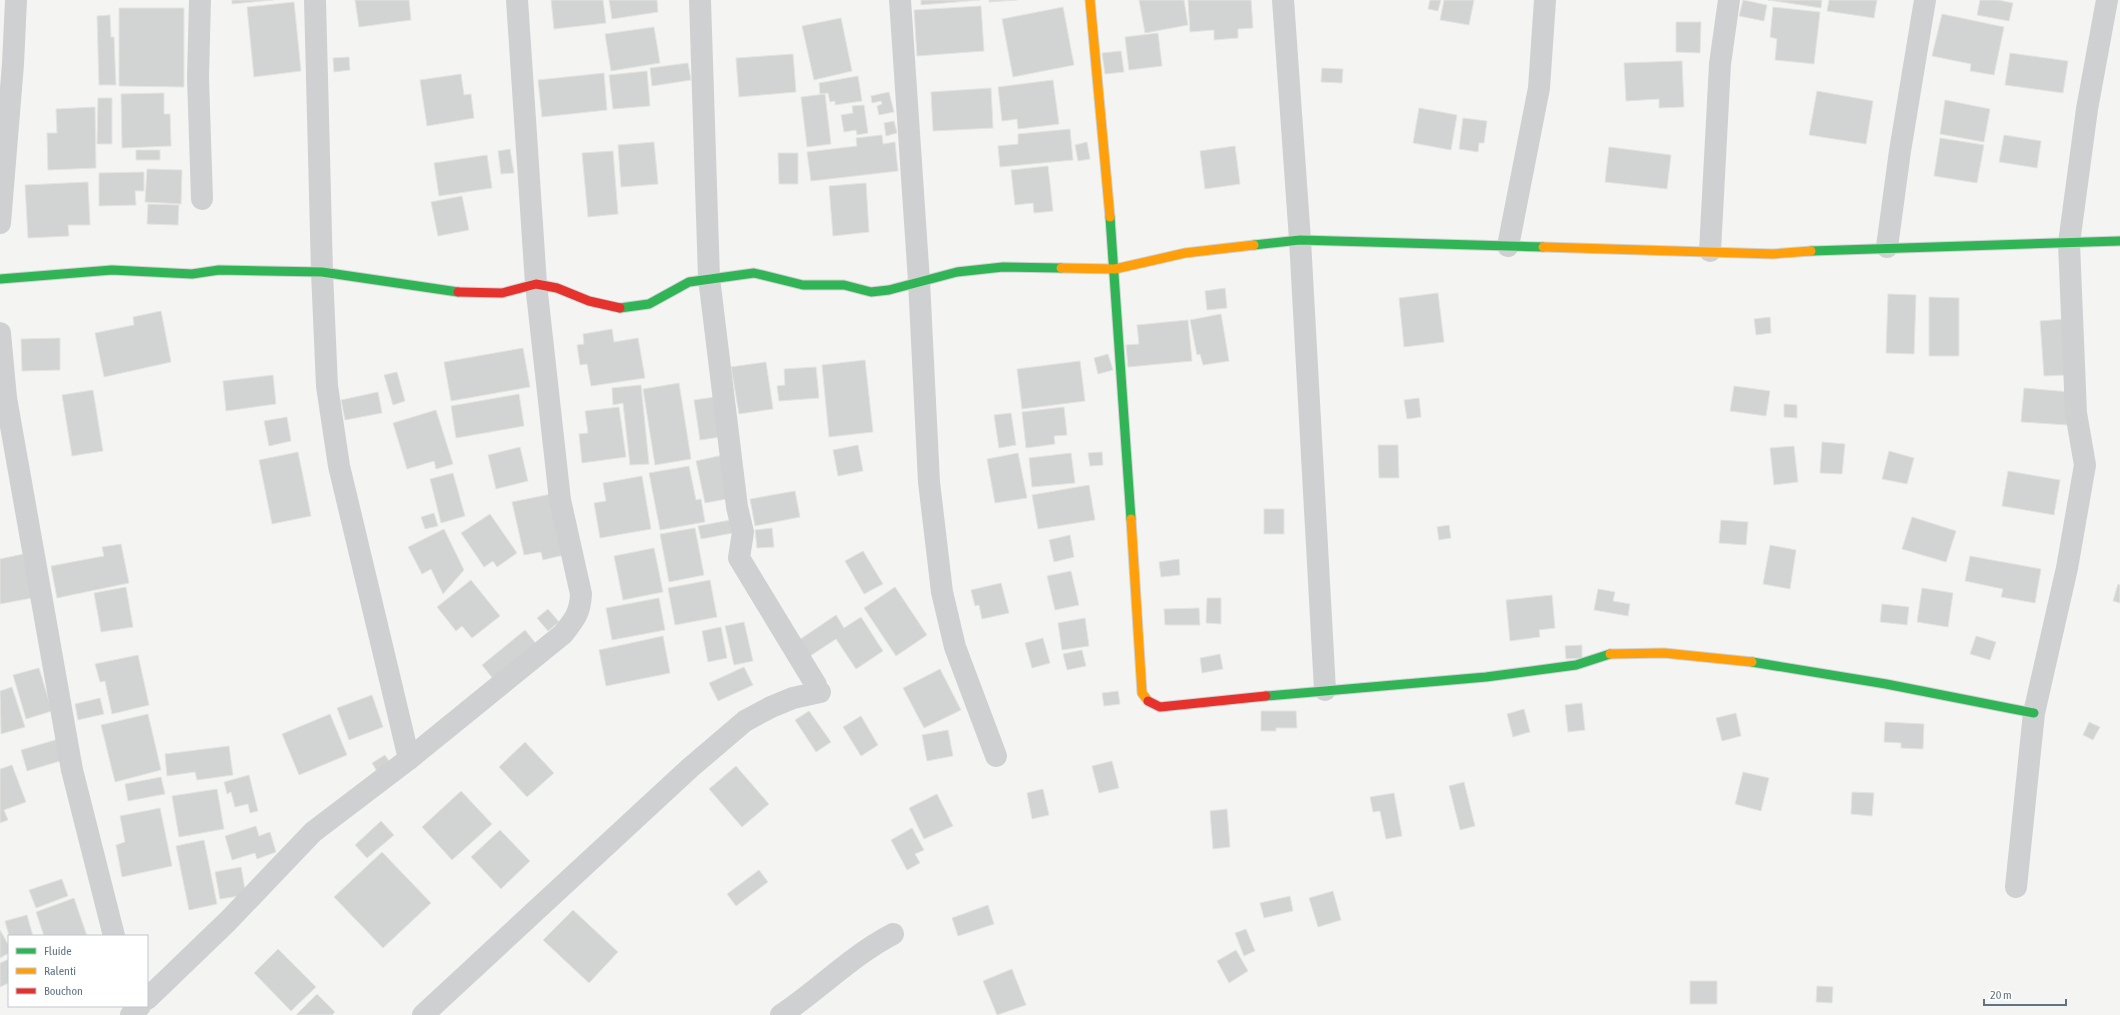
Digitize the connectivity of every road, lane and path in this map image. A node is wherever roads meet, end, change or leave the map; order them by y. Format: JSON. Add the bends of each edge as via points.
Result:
{"nodes":[{"id":1,"x":16,"y":0,"type":"edge"},
{"id":2,"x":200,"y":0,"type":"edge"},
{"id":3,"x":316,"y":0,"type":"edge"},
{"id":4,"x":516,"y":0,"type":"edge"},
{"id":5,"x":700,"y":0,"type":"edge"},
{"id":6,"x":900,"y":0,"type":"edge"},
{"id":7,"x":1090,"y":0,"type":"edge"},
{"id":8,"x":1283,"y":0,"type":"edge"},
{"id":9,"x":1545,"y":0,"type":"edge"},
{"id":10,"x":1729,"y":0,"type":"edge"},
{"id":11,"x":1925,"y":0,"type":"edge"},
{"id":12,"x":2107,"y":0,"type":"edge"},
{"id":13,"x":202,"y":199,"type":"dead end"},
{"id":14,"x":0,"y":223,"type":"edge"},
{"id":15,"x":1300,"y":240,"type":"junction"},
{"id":16,"x":2120,"y":241,"type":"edge"},
{"id":17,"x":2069,"y":243,"type":"junction"},
{"id":18,"x":1508,"y":246,"type":"junction"},
{"id":19,"x":1888,"y":247,"type":"junction"},
{"id":20,"x":1710,"y":251,"type":"junction"},
{"id":21,"x":1115,"y":269,"type":"junction"},
{"id":22,"x":322,"y":272,"type":"junction"},
{"id":23,"x":709,"y":278,"type":"junction"},
{"id":24,"x":0,"y":279,"type":"edge"},
{"id":25,"x":920,"y":281,"type":"junction"},
{"id":26,"x":536,"y":284,"type":"junction"},
{"id":27,"x":0,"y":333,"type":"edge"},
{"id":28,"x":1325,"y":690,"type":"junction"},
{"id":29,"x":2034,"y":713,"type":"junction"},
{"id":30,"x":996,"y":756,"type":"dead end"},
{"id":31,"x":409,"y":759,"type":"junction"},
{"id":32,"x":2016,"y":888,"type":"dead end"},
{"id":33,"x":892,"y":934,"type":"dead end"},
{"id":34,"x":114,"y":935,"type":"edge"},
{"id":35,"x":148,"y":997,"type":"edge"},
{"id":36,"x":423,"y":1015,"type":"edge"},
{"id":37,"x":782,"y":1015,"type":"edge"}],
"edges":[{"from":1,"to":14,"type":"street"},
{"from":2,"to":13,"type":"street","via":[[198,78]]},
{"from":3,"to":22,"type":"street"},
{"from":4,"to":26,"type":"street"},
{"from":5,"to":23,"type":"street"},
{"from":6,"to":25,"type":"street"},
{"from":7,"to":21,"type":"street"},
{"from":8,"to":15,"type":"street"},
{"from":9,"to":18,"type":"street","via":[[1539,88]]},
{"from":10,"to":20,"type":"street","via":[[1720,64]]},
{"from":11,"to":19,"type":"street","via":[[1900,151]]},
{"from":12,"to":17,"type":"street"},
{"from":15,"to":18,"type":"street"},
{"from":15,"to":21,"type":"street","via":[[1185,253]]},
{"from":15,"to":28,"type":"street"},
{"from":16,"to":17,"type":"street"},
{"from":17,"to":19,"type":"street"},
{"from":17,"to":29,"type":"street","via":[[2076,413],[2085,465],[2067,568]]},
{"from":18,"to":20,"type":"street"},
{"from":19,"to":20,"type":"street","via":[[1772,254]]},
{"from":21,"to":25,"type":"street","via":[[1003,267],[957,272]]},
{"from":21,"to":28,"type":"street","via":[[1142,693],[1148,702],[1160,706]]},
{"from":22,"to":24,"type":"street","via":[[220,270],[192,274],[112,270]]},
{"from":22,"to":26,"type":"street","via":[[475,294],[502,293]]},
{"from":22,"to":31,"type":"street","via":[[327,386],[340,466]]},
{"from":23,"to":25,"type":"street","via":[[754,273],[803,285],[844,285],[871,292]]},
{"from":23,"to":26,"type":"street","via":[[689,282],[649,304],[621,308]]},
{"from":23,"to":36,"type":"street","via":[[737,508],[743,532],[739,558],[816,685],[817,692],[820,692],[793,698],[746,721],[691,767]]},
{"from":25,"to":30,"type":"street","via":[[929,482],[942,592],[955,647]]},
{"from":26,"to":31,"type":"street","via":[[560,500],[581,594],[580,608],[563,634]]},
{"from":27,"to":34,"type":"street","via":[[6,398],[72,770]]},
{"from":28,"to":29,"type":"street","via":[[1486,677],[1576,665],[1606,654],[1664,653],[1735,659],[1886,684]]},
{"from":29,"to":32,"type":"street"},
{"from":31,"to":35,"type":"street","via":[[313,832],[228,921]]},
{"from":33,"to":37,"type":"street","via":[[847,962]]}]}
